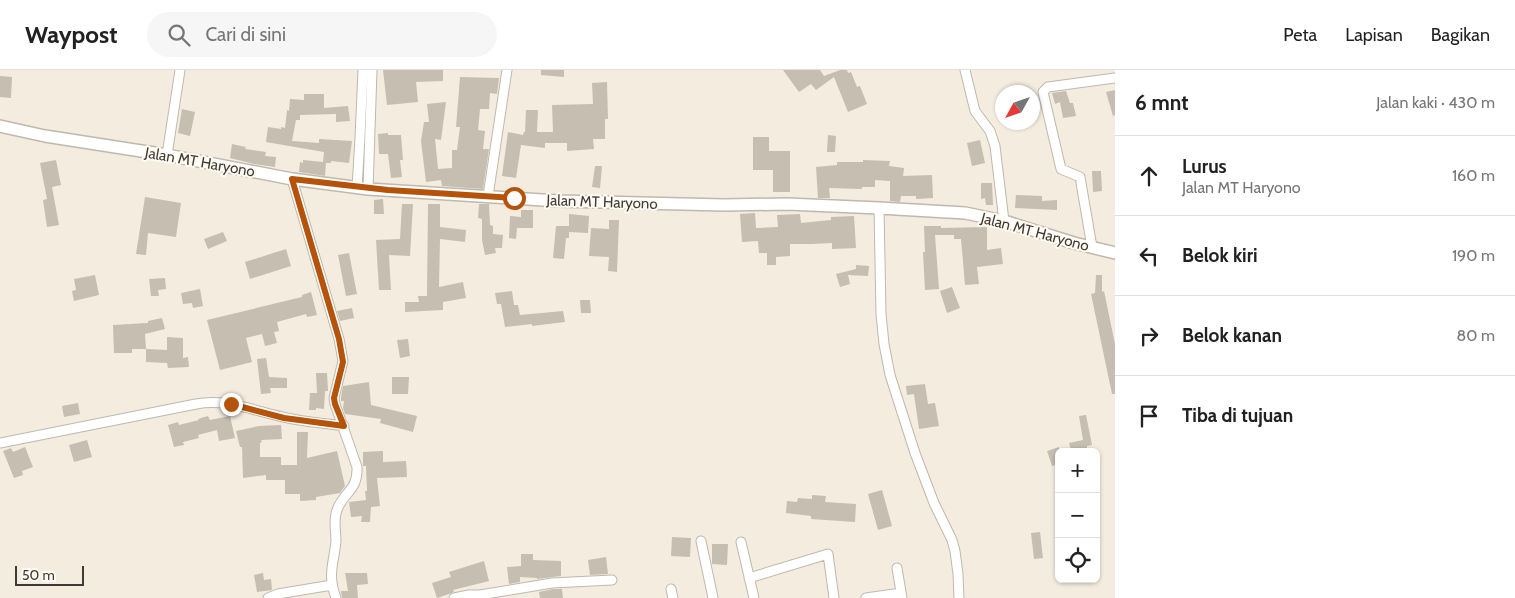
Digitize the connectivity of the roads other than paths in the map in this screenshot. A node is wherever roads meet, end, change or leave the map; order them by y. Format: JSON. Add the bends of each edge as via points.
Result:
{"nodes":[{"id":1,"x":180,"y":70,"type":"edge"},
{"id":2,"x":362,"y":70,"type":"edge"},
{"id":3,"x":372,"y":70,"type":"edge"},
{"id":4,"x":507,"y":70,"type":"edge"},
{"id":5,"x":964,"y":70,"type":"edge"},
{"id":6,"x":1115,"y":78,"type":"edge"},
{"id":7,"x":0,"y":126,"type":"edge"},
{"id":8,"x":167,"y":155,"type":"junction"},
{"id":9,"x":292,"y":179,"type":"junction"},
{"id":10,"x":363,"y":188,"type":"junction"},
{"id":11,"x":488,"y":196,"type":"junction"},
{"id":12,"x":879,"y":208,"type":"junction"},
{"id":13,"x":1004,"y":221,"type":"junction"},
{"id":14,"x":1092,"y":247,"type":"junction"},
{"id":15,"x":1115,"y":253,"type":"edge"},
{"id":16,"x":344,"y":426,"type":"junction"},
{"id":17,"x":0,"y":443,"type":"edge"},
{"id":18,"x":701,"y":541,"type":"dead end"},
{"id":19,"x":741,"y":542,"type":"dead end"},
{"id":20,"x":897,"y":568,"type":"dead end"},
{"id":21,"x":749,"y":578,"type":"junction"},
{"id":22,"x":612,"y":580,"type":"dead end"},
{"id":23,"x":332,"y":586,"type":"junction"},
{"id":24,"x":902,"y":595,"type":"edge"},
{"id":25,"x":481,"y":596,"type":"edge"},
{"id":26,"x":268,"y":598,"type":"edge"},
{"id":27,"x":336,"y":598,"type":"edge"},
{"id":28,"x":454,"y":598,"type":"edge"},
{"id":29,"x":713,"y":598,"type":"edge"},
{"id":30,"x":754,"y":598,"type":"edge"},
{"id":31,"x":834,"y":598,"type":"edge"},
{"id":32,"x":866,"y":598,"type":"edge"},
{"id":33,"x":959,"y":598,"type":"edge"}],
"edges":[{"from":1,"to":8,"type":"street"},
{"from":2,"to":10,"type":"street","via":[[360,138]]},
{"from":3,"to":10,"type":"street"},
{"from":4,"to":11,"type":"street"},
{"from":5,"to":13,"type":"street","via":[[975,111],[990,131],[995,146]]},
{"from":6,"to":14,"type":"street","via":[[1048,87],[1042,92],[1061,169],[1080,177]]},
{"from":7,"to":8,"type":"main road","name":"Jalan MT Haryono"},
{"from":8,"to":9,"type":"main road","name":"Jalan MT Haryono"},
{"from":9,"to":10,"type":"main road","name":"Jalan MT Haryono"},
{"from":9,"to":16,"type":"street","via":[[339,339],[343,362],[334,398]]},
{"from":10,"to":11,"type":"main road","name":"Jalan MT Haryono"},
{"from":11,"to":12,"type":"main road","name":"Jalan MT Haryono","via":[[592,202]]},
{"from":12,"to":13,"type":"main road","name":"Jalan MT Haryono","via":[[947,211]]},
{"from":12,"to":33,"type":"street","via":[[881,314],[890,376],[914,453],[952,540]]},
{"from":13,"to":14,"type":"main road","name":"Jalan MT Haryono"},
{"from":14,"to":15,"type":"main road","name":"Jalan MT Haryono"},
{"from":16,"to":17,"type":"street","via":[[284,418],[215,402]]},
{"from":16,"to":23,"type":"street","via":[[358,476],[356,484],[337,510],[334,522],[336,541],[331,569]]},
{"from":18,"to":29,"type":"street"},
{"from":19,"to":21,"type":"street"},
{"from":20,"to":24,"type":"street"},
{"from":21,"to":30,"type":"street"},
{"from":21,"to":31,"type":"street","via":[[828,554]]},
{"from":22,"to":25,"type":"street","via":[[552,583]]},
{"from":23,"to":26,"type":"street"},
{"from":23,"to":27,"type":"street"},
{"from":24,"to":32,"type":"street"},
{"from":25,"to":28,"type":"street"}]}
